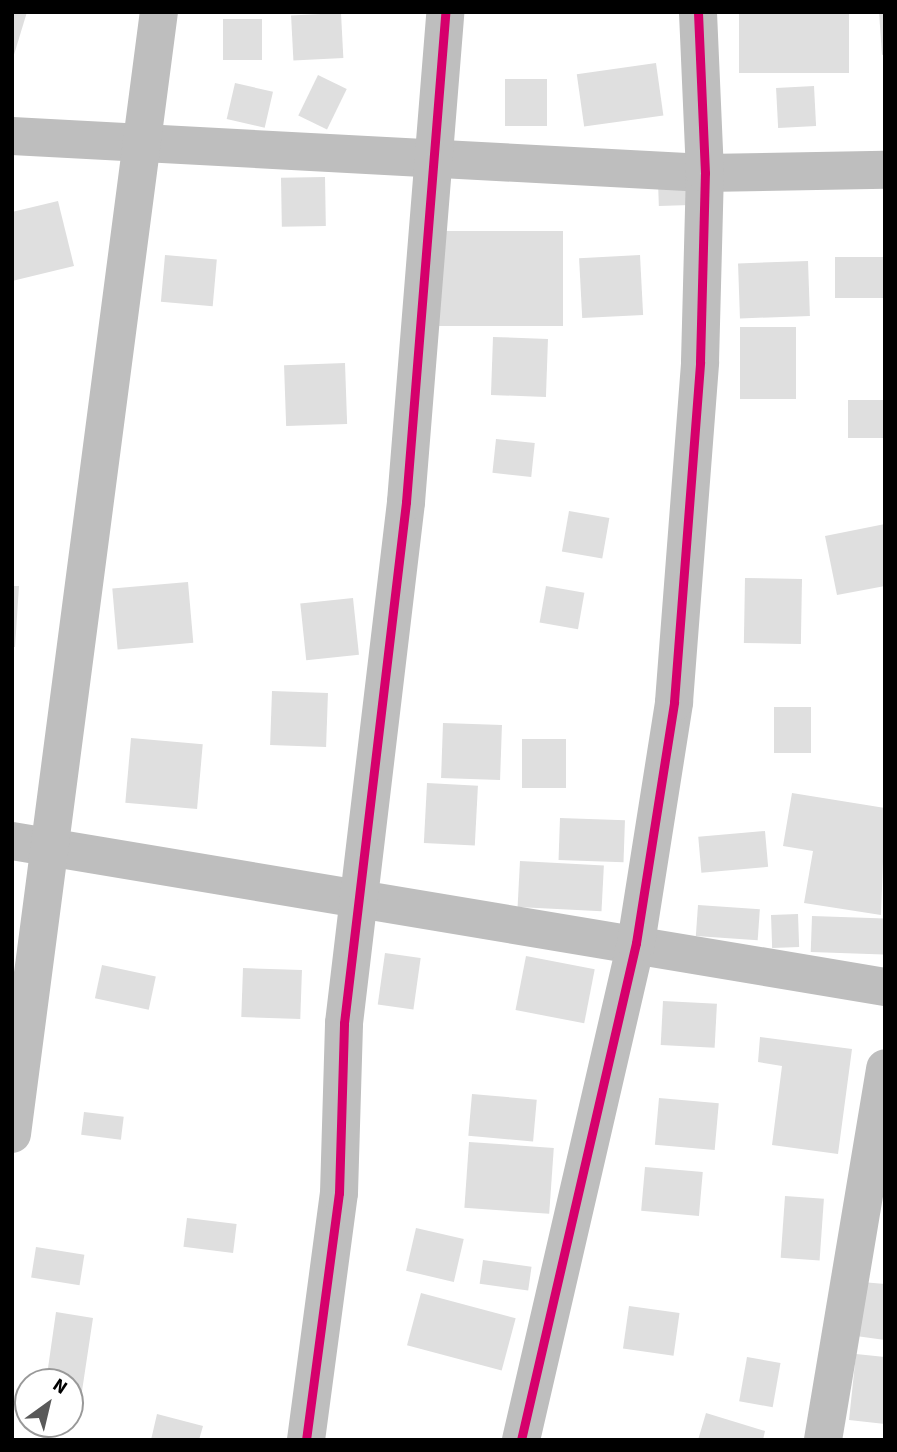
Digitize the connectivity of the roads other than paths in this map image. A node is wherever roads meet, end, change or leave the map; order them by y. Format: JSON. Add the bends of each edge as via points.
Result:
{"nodes":[{"id":1,"x":159,"y":12,"type":"edge"},
{"id":2,"x":445,"y":12,"type":"edge"},
{"id":3,"x":698,"y":12,"type":"edge"},
{"id":4,"x":12,"y":136,"type":"edge"},
{"id":5,"x":142,"y":140,"type":"junction"},
{"id":6,"x":430,"y":159,"type":"junction"},
{"id":7,"x":885,"y":170,"type":"edge"},
{"id":8,"x":705,"y":173,"type":"junction"},
{"id":9,"x":12,"y":841,"type":"edge"},
{"id":10,"x":51,"y":847,"type":"junction"},
{"id":11,"x":358,"y":895,"type":"junction"},
{"id":12,"x":636,"y":943,"type":"junction"},
{"id":13,"x":885,"y":987,"type":"edge"},
{"id":14,"x":885,"y":1068,"type":"edge"},
{"id":15,"x":12,"y":1134,"type":"edge"},
{"id":16,"x":306,"y":1440,"type":"edge"},
{"id":17,"x":521,"y":1440,"type":"edge"},
{"id":18,"x":823,"y":1440,"type":"edge"}],
"edges":[{"from":1,"to":5,"type":"street"},
{"from":2,"to":6,"type":"street"},
{"from":3,"to":8,"type":"street"},
{"from":4,"to":5,"type":"street"},
{"from":5,"to":6,"type":"street"},
{"from":5,"to":10,"type":"street"},
{"from":6,"to":8,"type":"street"},
{"from":6,"to":11,"type":"street","via":[[406,502]]},
{"from":7,"to":8,"type":"street"},
{"from":8,"to":12,"type":"street","via":[[700,362],[681,624]]},
{"from":9,"to":10,"type":"street"},
{"from":10,"to":11,"type":"street"},
{"from":10,"to":15,"type":"street"},
{"from":11,"to":12,"type":"street"},
{"from":11,"to":16,"type":"street","via":[[344,1023],[339,1194]]},
{"from":12,"to":13,"type":"street"},
{"from":12,"to":17,"type":"street"},
{"from":14,"to":18,"type":"street"}]}
